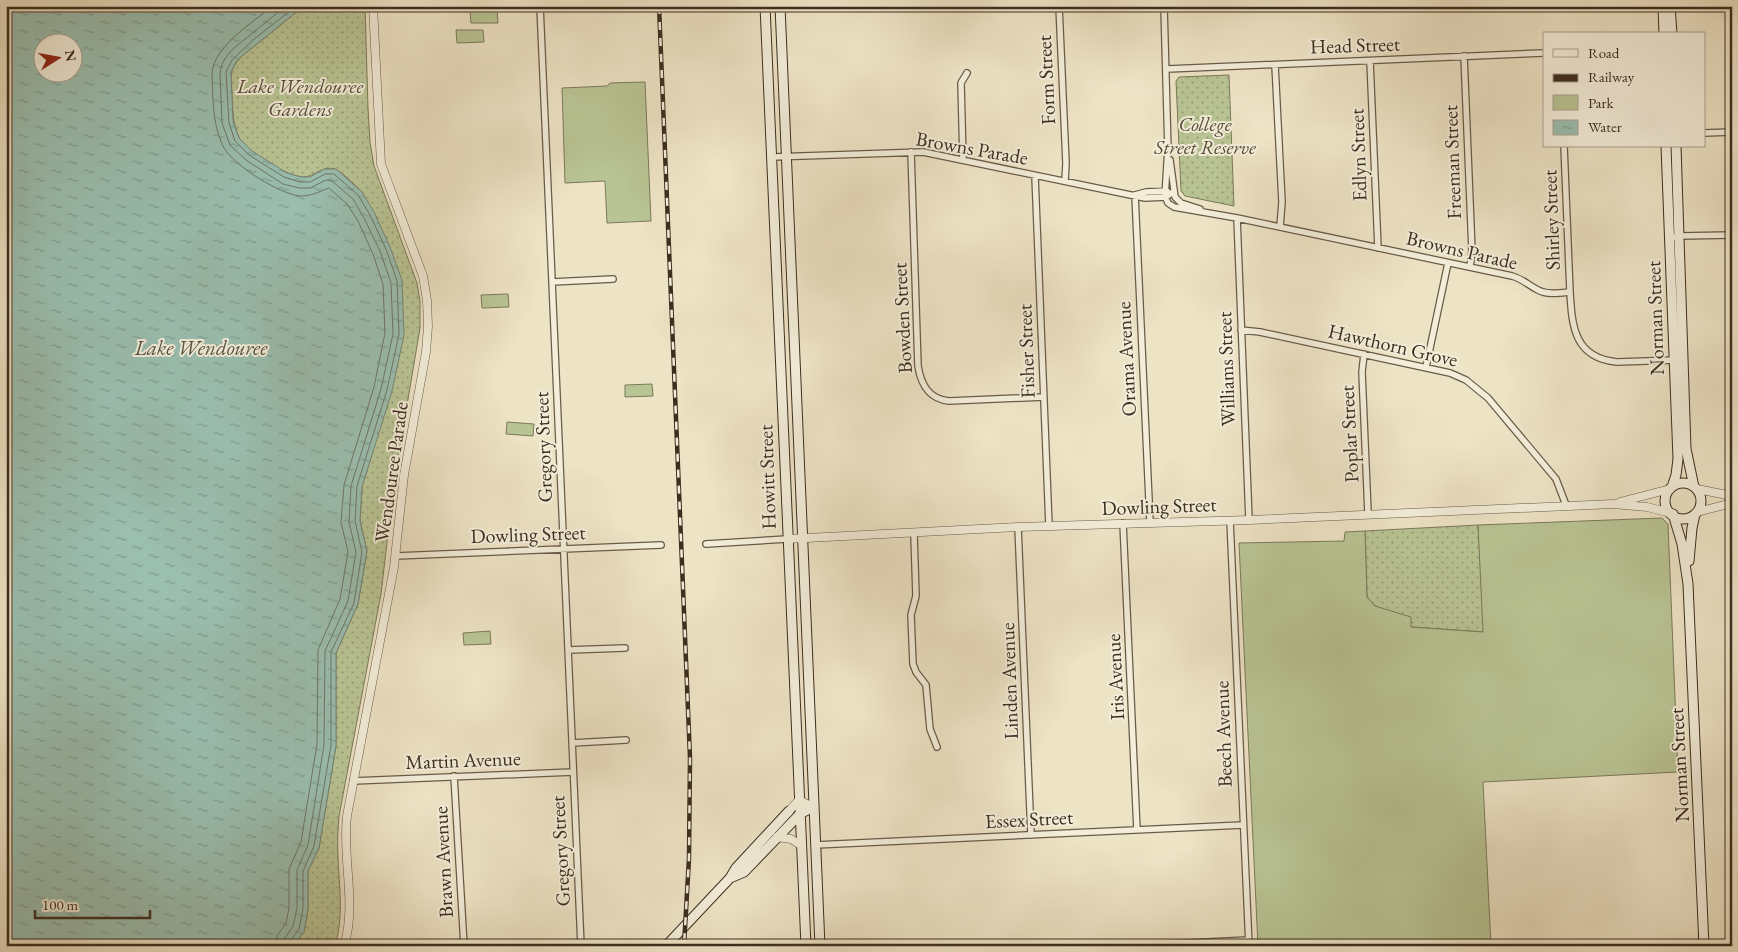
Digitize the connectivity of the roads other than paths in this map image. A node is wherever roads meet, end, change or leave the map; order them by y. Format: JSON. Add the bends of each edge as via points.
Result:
{"nodes":[{"id":1,"x":373,"y":6,"type":"edge"},
{"id":2,"x":540,"y":6,"type":"edge"},
{"id":3,"x":765,"y":6,"type":"edge"},
{"id":4,"x":780,"y":6,"type":"edge"},
{"id":5,"x":1059,"y":6,"type":"edge"},
{"id":6,"x":1164,"y":6,"type":"edge"},
{"id":7,"x":1663,"y":6,"type":"edge"},
{"id":8,"x":1670,"y":6,"type":"edge"},
{"id":9,"x":1664,"y":32,"type":"edge"},
{"id":10,"x":1672,"y":32,"type":"edge"},
{"id":11,"x":1543,"y":53,"type":"edge"},
{"id":12,"x":1464,"y":56,"type":"junction"},
{"id":13,"x":1370,"y":61,"type":"junction"},
{"id":14,"x":1275,"y":65,"type":"junction"},
{"id":15,"x":1167,"y":69,"type":"junction"},
{"id":16,"x":967,"y":73,"type":"dead end"},
{"id":17,"x":1732,"y":132,"type":"edge"},
{"id":18,"x":1706,"y":133,"type":"edge"},
{"id":19,"x":1168,"y":148,"type":"junction"},
{"id":20,"x":1564,"y":148,"type":"edge"},
{"id":21,"x":1666,"y":148,"type":"edge"},
{"id":22,"x":1676,"y":148,"type":"edge"},
{"id":23,"x":911,"y":152,"type":"junction"},
{"id":24,"x":785,"y":156,"type":"junction"},
{"id":25,"x":772,"y":157,"type":"junction"},
{"id":26,"x":964,"y":160,"type":"junction"},
{"id":27,"x":1035,"y":176,"type":"junction"},
{"id":28,"x":1065,"y":181,"type":"junction"},
{"id":29,"x":1173,"y":192,"type":"junction"},
{"id":30,"x":1135,"y":194,"type":"junction"},
{"id":31,"x":1165,"y":194,"type":"junction"},
{"id":32,"x":1216,"y":214,"type":"junction"},
{"id":33,"x":1237,"y":218,"type":"junction"},
{"id":34,"x":1280,"y":227,"type":"junction"},
{"id":35,"x":1732,"y":234,"type":"edge"},
{"id":36,"x":1680,"y":236,"type":"junction"},
{"id":37,"x":1670,"y":238,"type":"junction"},
{"id":38,"x":1378,"y":248,"type":"junction"},
{"id":39,"x":1448,"y":263,"type":"junction"},
{"id":40,"x":1470,"y":267,"type":"junction"},
{"id":41,"x":613,"y":279,"type":"dead end"},
{"id":42,"x":552,"y":282,"type":"junction"},
{"id":43,"x":1570,"y":292,"type":"junction"},
{"id":44,"x":1240,"y":330,"type":"junction"},
{"id":45,"x":1364,"y":354,"type":"junction"},
{"id":46,"x":1679,"y":360,"type":"junction"},
{"id":47,"x":1426,"y":367,"type":"junction"},
{"id":48,"x":1044,"y":397,"type":"junction"},
{"id":49,"x":1671,"y":488,"type":"junction"},
{"id":50,"x":1696,"y":488,"type":"junction"},
{"id":51,"x":1732,"y":496,"type":"edge"},
{"id":52,"x":1732,"y":503,"type":"edge"},
{"id":53,"x":1613,"y":504,"type":"junction"},
{"id":54,"x":1566,"y":505,"type":"junction"},
{"id":55,"x":1696,"y":513,"type":"junction"},
{"id":56,"x":1368,"y":514,"type":"junction"},
{"id":57,"x":1672,"y":514,"type":"junction"},
{"id":58,"x":1230,"y":520,"type":"junction"},
{"id":59,"x":1248,"y":520,"type":"junction"},
{"id":60,"x":1150,"y":522,"type":"junction"},
{"id":61,"x":1123,"y":523,"type":"junction"},
{"id":62,"x":1049,"y":526,"type":"junction"},
{"id":63,"x":1018,"y":527,"type":"junction"},
{"id":64,"x":914,"y":534,"type":"junction"},
{"id":65,"x":803,"y":539,"type":"junction"},
{"id":66,"x":787,"y":540,"type":"junction"},
{"id":67,"x":706,"y":544,"type":"dead end"},
{"id":68,"x":661,"y":545,"type":"dead end"},
{"id":69,"x":564,"y":549,"type":"junction"},
{"id":70,"x":396,"y":556,"type":"junction"},
{"id":71,"x":1688,"y":584,"type":"junction"},
{"id":72,"x":625,"y":648,"type":"dead end"},
{"id":73,"x":568,"y":650,"type":"junction"},
{"id":74,"x":809,"y":708,"type":"junction"},
{"id":75,"x":796,"y":709,"type":"junction"},
{"id":76,"x":626,"y":740,"type":"dead end"},
{"id":77,"x":572,"y":743,"type":"junction"},
{"id":78,"x":937,"y":747,"type":"dead end"},
{"id":79,"x":573,"y":772,"type":"junction"},
{"id":80,"x":454,"y":776,"type":"junction"},
{"id":81,"x":353,"y":781,"type":"junction"},
{"id":82,"x":799,"y":800,"type":"junction"},
{"id":83,"x":814,"y":807,"type":"junction"},
{"id":84,"x":789,"y":811,"type":"joint"},
{"id":85,"x":800,"y":814,"type":"junction"},
{"id":86,"x":1243,"y":825,"type":"junction"},
{"id":87,"x":1137,"y":830,"type":"junction"},
{"id":88,"x":1031,"y":835,"type":"junction"},
{"id":89,"x":777,"y":837,"type":"junction"},
{"id":90,"x":815,"y":844,"type":"junction"},
{"id":91,"x":802,"y":846,"type":"junction"},
{"id":92,"x":730,"y":878,"type":"junction"},
{"id":93,"x":1248,"y":943,"type":"edge"},
{"id":94,"x":344,"y":946,"type":"edge"},
{"id":95,"x":464,"y":946,"type":"edge"},
{"id":96,"x":581,"y":946,"type":"edge"},
{"id":97,"x":666,"y":946,"type":"edge"},
{"id":98,"x":806,"y":946,"type":"edge"},
{"id":99,"x":820,"y":946,"type":"edge"},
{"id":100,"x":1126,"y":946,"type":"edge"},
{"id":101,"x":1704,"y":946,"type":"edge"}],
"edges":[{"from":1,"to":70,"type":"street","name":"Wendouree Parade","via":[[381,164],[420,264],[428,314],[426,352],[404,475]]},
{"from":2,"to":42,"type":"street","name":"Gregory Street"},
{"from":3,"to":25,"type":"main road","name":"Howitt Street"},
{"from":4,"to":24,"type":"main road","name":"Howitt Street"},
{"from":5,"to":28,"type":"street","name":"Form Street"},
{"from":6,"to":15,"type":"street"},
{"from":7,"to":9,"type":"main road"},
{"from":8,"to":10,"type":"main road"},
{"from":11,"to":12,"type":"street","name":"Head Street"},
{"from":12,"to":13,"type":"street","name":"Head Street"},
{"from":12,"to":40,"type":"street","name":"Freeman Street"},
{"from":13,"to":14,"type":"street","name":"Head Street"},
{"from":13,"to":38,"type":"street","name":"Edlyn Street"},
{"from":14,"to":15,"type":"street","name":"Head Street"},
{"from":14,"to":34,"type":"street","via":[[1282,202]]},
{"from":15,"to":19,"type":"street"},
{"from":16,"to":26,"type":"street","via":[[961,83]]},
{"from":17,"to":18,"type":"street"},
{"from":19,"to":29,"type":"street"},
{"from":19,"to":31,"type":"street"},
{"from":20,"to":43,"type":"street","name":"Shirley Street"},
{"from":21,"to":37,"type":"main road","name":"Norman Street"},
{"from":22,"to":36,"type":"main road","name":"Norman Street"},
{"from":23,"to":24,"type":"street","name":"Browns Parade"},
{"from":23,"to":26,"type":"street","name":"Browns Parade"},
{"from":23,"to":48,"type":"street","name":"Bowden Street","via":[[918,366],[923,385],[942,401]]},
{"from":24,"to":25,"type":"street","name":"Browns Parade"},
{"from":24,"to":65,"type":"main road","name":"Howitt Street"},
{"from":25,"to":66,"type":"main road","name":"Howitt Street"},
{"from":26,"to":27,"type":"street","name":"Browns Parade"},
{"from":27,"to":28,"type":"street","name":"Browns Parade"},
{"from":27,"to":48,"type":"street","name":"Fisher Street"},
{"from":28,"to":30,"type":"street","name":"Browns Parade"},
{"from":29,"to":31,"type":"street"},
{"from":29,"to":32,"type":"street","name":"Browns Parade","via":[[1179,202]]},
{"from":30,"to":31,"type":"street","name":"Browns Parade"},
{"from":30,"to":60,"type":"street","name":"Orama Avenue"},
{"from":31,"to":32,"type":"street","name":"Browns Parade","via":[[1170,204],[1177,208]]},
{"from":32,"to":33,"type":"street","name":"Browns Parade"},
{"from":33,"to":34,"type":"street","name":"Browns Parade"},
{"from":33,"to":44,"type":"street","name":"Williams Street"},
{"from":34,"to":38,"type":"street","name":"Browns Parade"},
{"from":35,"to":36,"type":"street"},
{"from":36,"to":37,"type":"street"},
{"from":36,"to":46,"type":"main road","name":"Norman Street"},
{"from":37,"to":46,"type":"main road","name":"Norman Street"},
{"from":38,"to":39,"type":"street","name":"Browns Parade"},
{"from":39,"to":40,"type":"street","name":"Browns Parade"},
{"from":39,"to":47,"type":"street"},
{"from":40,"to":43,"type":"street","name":"Browns Parade","via":[[1517,278],[1541,291]]},
{"from":41,"to":42,"type":"street"},
{"from":42,"to":69,"type":"street","name":"Gregory Street"},
{"from":43,"to":46,"type":"street","via":[[1574,330],[1594,355],[1617,362]]},
{"from":44,"to":45,"type":"street","name":"Hawthorn Grove"},
{"from":44,"to":59,"type":"street","name":"Williams Street"},
{"from":45,"to":47,"type":"street","name":"Hawthorn Grove"},
{"from":45,"to":56,"type":"street","name":"Poplar Street"},
{"from":46,"to":49,"type":"main road","name":"Norman Street","via":[[1678,459]]},
{"from":46,"to":50,"type":"main road","name":"Norman Street","via":[[1686,449]]},
{"from":47,"to":54,"type":"street","name":"Hawthorn Grove","via":[[1462,377],[1482,391],[1556,480]]},
{"from":48,"to":62,"type":"street","name":"Fisher Street"},
{"from":49,"to":50,"type":"main road","via":[[1685,483]]},
{"from":49,"to":53,"type":"street","name":"Dowling Street"},
{"from":49,"to":57,"type":"main road","name":"Norman Street","via":[[1666,499]]},
{"from":50,"to":51,"type":"street"},
{"from":50,"to":55,"type":"main road","name":"Norman Street","via":[[1701,502]]},
{"from":52,"to":55,"type":"street"},
{"from":53,"to":54,"type":"street","name":"Dowling Street"},
{"from":53,"to":57,"type":"street","name":"Dowling Street","via":[[1647,507]]},
{"from":54,"to":56,"type":"street","name":"Dowling Street"},
{"from":55,"to":57,"type":"main road","via":[[1684,518]]},
{"from":55,"to":71,"type":"main road","name":"Norman Street"},
{"from":56,"to":59,"type":"street","name":"Dowling Street"},
{"from":57,"to":71,"type":"main road","name":"Norman Street","via":[[1682,544]]},
{"from":58,"to":59,"type":"street","name":"Dowling Street"},
{"from":58,"to":60,"type":"street","name":"Dowling Street"},
{"from":58,"to":86,"type":"street","name":"Beech Avenue"},
{"from":60,"to":61,"type":"street","name":"Dowling Street"},
{"from":61,"to":62,"type":"street","name":"Dowling Street"},
{"from":61,"to":87,"type":"street","name":"Iris Avenue"},
{"from":62,"to":63,"type":"street","name":"Dowling Street"},
{"from":63,"to":64,"type":"street","name":"Dowling Street"},
{"from":63,"to":88,"type":"street","name":"Linden Avenue"},
{"from":64,"to":65,"type":"street","name":"Dowling Street"},
{"from":64,"to":78,"type":"street","via":[[913,664],[916,673],[926,683],[929,726]]},
{"from":65,"to":66,"type":"street","name":"Dowling Street"},
{"from":65,"to":74,"type":"main road","name":"Howitt Street"},
{"from":66,"to":67,"type":"street","name":"Dowling Street"},
{"from":66,"to":75,"type":"main road","name":"Howitt Street"},
{"from":68,"to":69,"type":"street","name":"Dowling Street"},
{"from":69,"to":70,"type":"street","name":"Dowling Street"},
{"from":69,"to":73,"type":"street","name":"Gregory Street"},
{"from":70,"to":81,"type":"street","name":"Wendouree Parade"},
{"from":71,"to":101,"type":"main road","name":"Norman Street"},
{"from":72,"to":73,"type":"street"},
{"from":73,"to":77,"type":"street","name":"Gregory Street"},
{"from":74,"to":75,"type":"main road"},
{"from":74,"to":83,"type":"main road","name":"Howitt Street"},
{"from":75,"to":82,"type":"main road","name":"Howitt Street"},
{"from":76,"to":77,"type":"street"},
{"from":77,"to":79,"type":"street","name":"Gregory Street"},
{"from":79,"to":80,"type":"street","name":"Martin Avenue"},
{"from":79,"to":96,"type":"street","name":"Gregory Street"},
{"from":80,"to":81,"type":"street","name":"Martin Avenue"},
{"from":80,"to":95,"type":"street","name":"Brawn Avenue"},
{"from":81,"to":94,"type":"street","name":"Wendouree Parade","via":[[346,830],[349,919]]},
{"from":82,"to":83,"type":"street"},
{"from":82,"to":84,"type":"street"},
{"from":82,"to":85,"type":"main road","name":"Howitt Street"},
{"from":83,"to":85,"type":"main road"},
{"from":83,"to":90,"type":"main road","name":"Howitt Street"},
{"from":84,"to":92,"type":"main road"},
{"from":85,"to":89,"type":"main road"},
{"from":85,"to":91,"type":"main road","name":"Howitt Street"},
{"from":86,"to":87,"type":"street","name":"Essex Street"},
{"from":86,"to":93,"type":"street","name":"Beech Avenue"},
{"from":87,"to":88,"type":"street","name":"Essex Street"},
{"from":88,"to":90,"type":"street","name":"Essex Street"},
{"from":89,"to":91,"type":"street","via":[[791,839]]},
{"from":89,"to":92,"type":"main road","via":[[744,872]]},
{"from":90,"to":99,"type":"main road","name":"Howitt Street"},
{"from":91,"to":98,"type":"main road","name":"Howitt Street"},
{"from":92,"to":97,"type":"main road"},
{"from":93,"to":100,"type":"street"}]}
